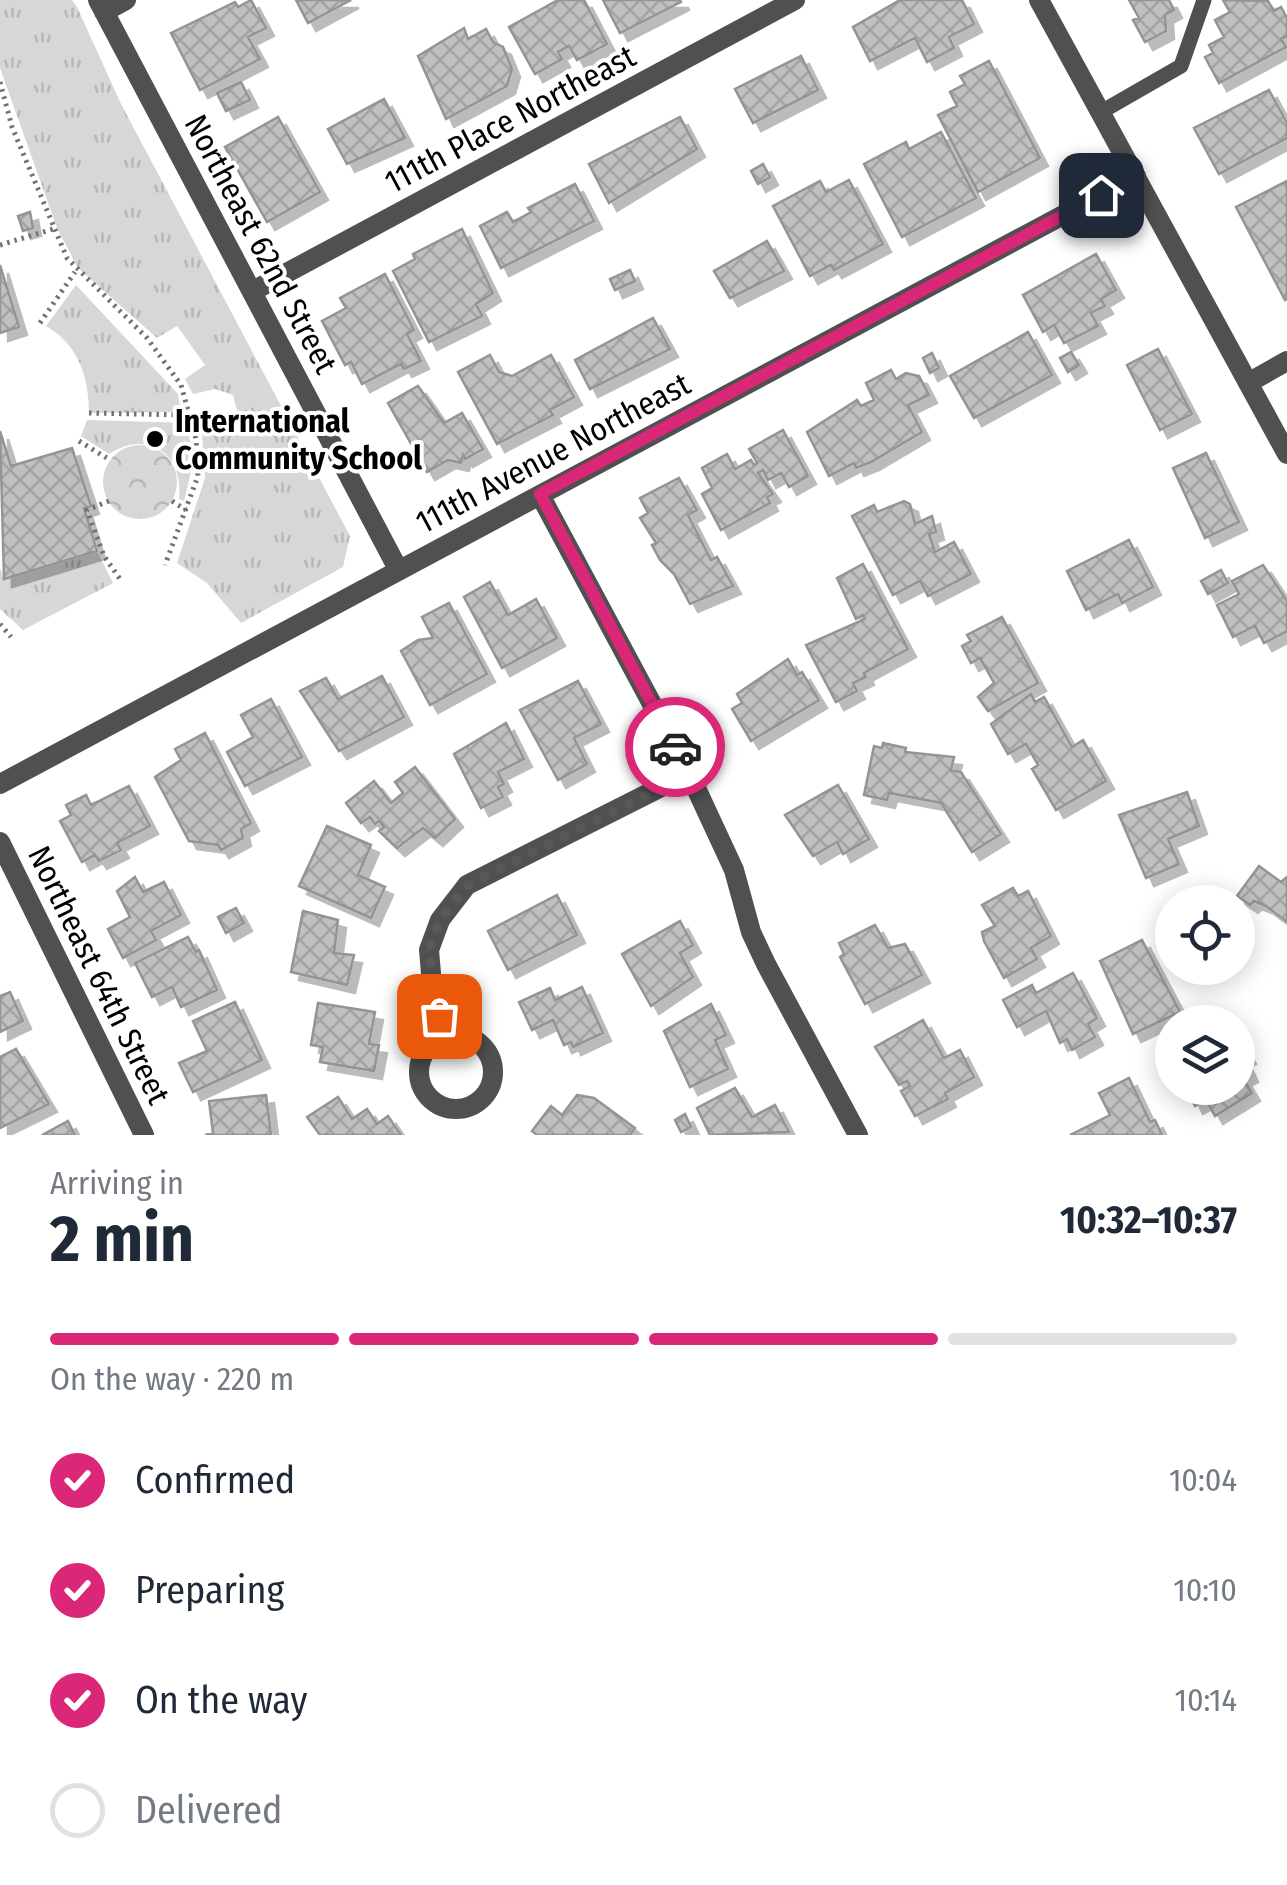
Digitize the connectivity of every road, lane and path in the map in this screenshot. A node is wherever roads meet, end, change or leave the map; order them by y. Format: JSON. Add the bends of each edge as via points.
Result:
{"nodes":[{"id":1,"x":126,"y":0,"type":"edge"},
{"id":2,"x":795,"y":0,"type":"edge"},
{"id":3,"x":1039,"y":0,"type":"edge"},
{"id":4,"x":1204,"y":0,"type":"edge"},
{"id":5,"x":101,"y":6,"type":"edge"},
{"id":6,"x":0,"y":82,"type":"edge"},
{"id":7,"x":1101,"y":112,"type":"junction"},
{"id":8,"x":1136,"y":176,"type":"junction"},
{"id":9,"x":53,"y":229,"type":"junction"},
{"id":10,"x":0,"y":245,"type":"edge"},
{"id":11,"x":76,"y":271,"type":"junction"},
{"id":12,"x":253,"y":291,"type":"junction"},
{"id":13,"x":40,"y":323,"type":"dead end"},
{"id":14,"x":1287,"y":361,"type":"edge"},
{"id":15,"x":1248,"y":382,"type":"junction"},
{"id":16,"x":89,"y":414,"type":"dead end"},
{"id":17,"x":190,"y":415,"type":"junction"},
{"id":18,"x":79,"y":441,"type":"dead end"},
{"id":19,"x":1287,"y":454,"type":"edge"},
{"id":20,"x":110,"y":460,"type":"dead end"},
{"id":21,"x":540,"y":494,"type":"junction"},
{"id":22,"x":108,"y":501,"type":"dead end"},
{"id":23,"x":172,"y":502,"type":"dead end"},
{"id":24,"x":186,"y":510,"type":"junction"},
{"id":25,"x":165,"y":565,"type":"dead end"},
{"id":26,"x":398,"y":569,"type":"junction"},
{"id":27,"x":120,"y":579,"type":"dead end"},
{"id":28,"x":0,"y":624,"type":"edge"},
{"id":29,"x":11,"y":637,"type":"dead end"},
{"id":30,"x":690,"y":773,"type":"junction"},
{"id":31,"x":0,"y":784,"type":"edge"},
{"id":32,"x":0,"y":842,"type":"edge"},
{"id":33,"x":444,"y":1036,"type":"dead end"},
{"id":34,"x":144,"y":1135,"type":"edge"},
{"id":35,"x":858,"y":1135,"type":"edge"}],
"edges":[{"from":1,"to":5,"type":"street"},
{"from":2,"to":12,"type":"street","name":"111th Place Northeast"},
{"from":3,"to":7,"type":"street"},
{"from":4,"to":7,"type":"lane","via":[[1180,66]]},
{"from":5,"to":12,"type":"street","name":"Northeast 62nd Street"},
{"from":6,"to":9,"type":"path"},
{"from":7,"to":8,"type":"street"},
{"from":8,"to":15,"type":"street"},
{"from":8,"to":21,"type":"street","name":"111th Avenue Northeast"},
{"from":9,"to":10,"type":"path"},
{"from":9,"to":11,"type":"path"},
{"from":11,"to":13,"type":"path"},
{"from":11,"to":17,"type":"path","via":[[147,338],[181,385]]},
{"from":12,"to":26,"type":"street","name":"Northeast 62nd Street"},
{"from":14,"to":15,"type":"street"},
{"from":15,"to":19,"type":"street"},
{"from":16,"to":17,"type":"path"},
{"from":17,"to":24,"type":"path","via":[[198,476]]},
{"from":18,"to":20,"type":"path"},
{"from":21,"to":26,"type":"street","name":"111th Avenue Northeast"},
{"from":21,"to":30,"type":"street"},
{"from":22,"to":27,"type":"path","via":[[87,510]]},
{"from":23,"to":24,"type":"path"},
{"from":24,"to":25,"type":"path"},
{"from":26,"to":31,"type":"street","name":"111th Avenue Northeast"},
{"from":28,"to":29,"type":"path"},
{"from":30,"to":33,"type":"street","via":[[466,886],[440,920],[429,950]]},
{"from":30,"to":35,"type":"street","via":[[734,870],[758,948]]},
{"from":32,"to":34,"type":"street","name":"Northeast 64th Street"}]}
